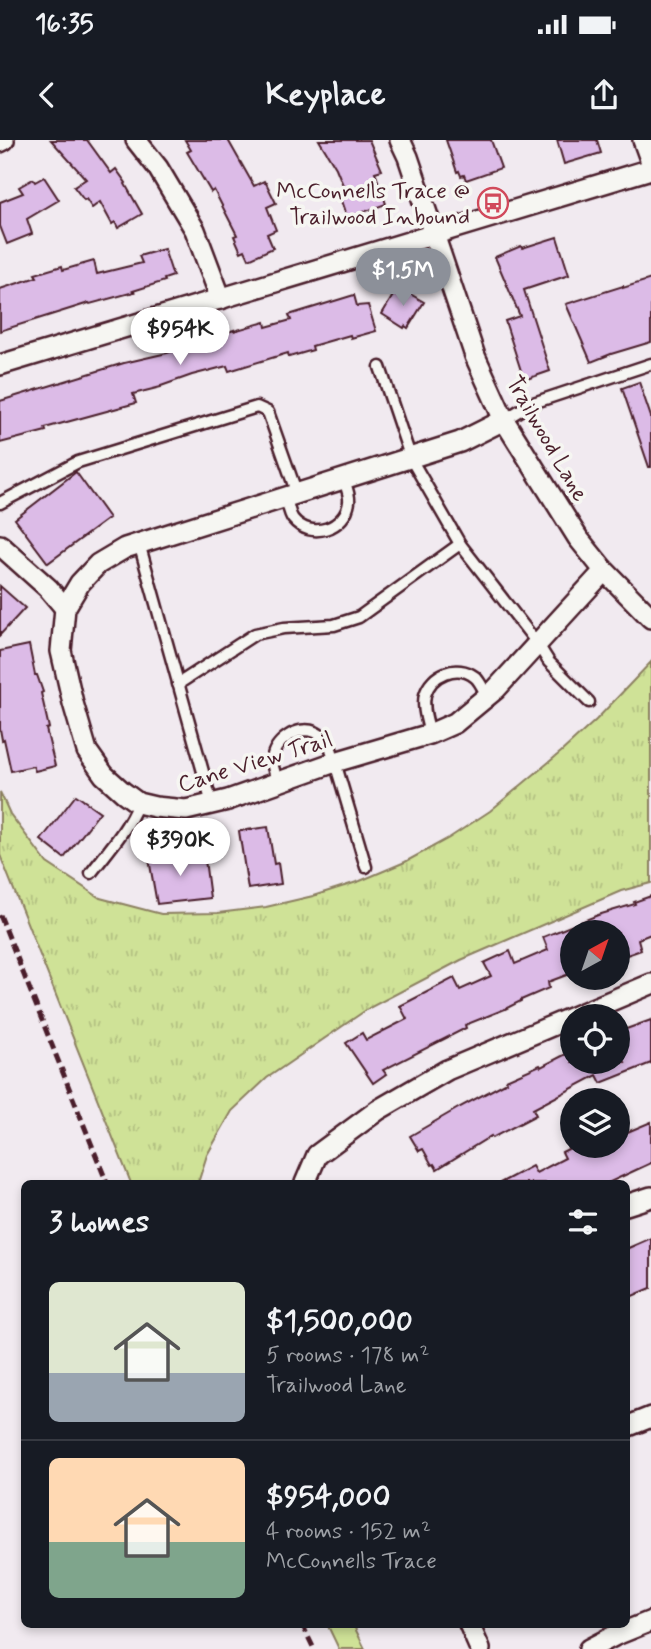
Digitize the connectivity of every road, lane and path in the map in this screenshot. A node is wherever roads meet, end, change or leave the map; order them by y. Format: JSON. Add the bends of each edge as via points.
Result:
{"nodes":[{"id":1,"x":136,"y":140,"type":"edge"},
{"id":2,"x":400,"y":140,"type":"edge"},
{"id":3,"x":643,"y":140,"type":"edge"},
{"id":4,"x":651,"y":162,"type":"edge"},
{"id":5,"x":651,"y":169,"type":"edge"},
{"id":6,"x":433,"y":234,"type":"junction"},
{"id":7,"x":221,"y":299,"type":"junction"},
{"id":8,"x":651,"y":364,"type":"edge"},
{"id":9,"x":0,"y":365,"type":"edge"},
{"id":10,"x":380,"y":367,"type":"dead end"},
{"id":11,"x":504,"y":420,"type":"junction"},
{"id":12,"x":411,"y":459,"type":"junction"},
{"id":13,"x":344,"y":480,"type":"junction"},
{"id":14,"x":291,"y":496,"type":"junction"},
{"id":15,"x":0,"y":503,"type":"edge"},
{"id":16,"x":0,"y":544,"type":"edge"},
{"id":17,"x":139,"y":544,"type":"junction"},
{"id":18,"x":460,"y":544,"type":"junction"},
{"id":19,"x":604,"y":570,"type":"junction"},
{"id":20,"x":65,"y":608,"type":"junction"},
{"id":21,"x":651,"y":618,"type":"edge"},
{"id":22,"x":537,"y":643,"type":"junction"},
{"id":23,"x":178,"y":684,"type":"junction"},
{"id":24,"x":487,"y":696,"type":"junction"},
{"id":25,"x":589,"y":702,"type":"dead end"},
{"id":26,"x":430,"y":734,"type":"junction"},
{"id":27,"x":335,"y":762,"type":"junction"},
{"id":28,"x":278,"y":783,"type":"junction"},
{"id":29,"x":138,"y":803,"type":"junction"},
{"id":30,"x":212,"y":804,"type":"junction"},
{"id":31,"x":366,"y":867,"type":"dead end"},
{"id":32,"x":90,"y":873,"type":"dead end"},
{"id":33,"x":651,"y":984,"type":"edge"},
{"id":34,"x":306,"y":1180,"type":"edge"},
{"id":35,"x":651,"y":1197,"type":"edge"},
{"id":36,"x":630,"y":1204,"type":"edge"},
{"id":37,"x":651,"y":1417,"type":"edge"},
{"id":38,"x":630,"y":1425,"type":"edge"},
{"id":39,"x":651,"y":1621,"type":"edge"},
{"id":40,"x":471,"y":1628,"type":"edge"},
{"id":41,"x":480,"y":1649,"type":"edge"},
{"id":42,"x":589,"y":1649,"type":"edge"}],
"edges":[{"from":1,"to":7,"type":"street","via":[[195,230]]},
{"from":2,"to":6,"type":"street","name":"Trailwood Lane"},
{"from":3,"to":4,"type":"street"},
{"from":5,"to":6,"type":"street"},
{"from":6,"to":7,"type":"street"},
{"from":6,"to":11,"type":"street","name":"Trailwood Lane","via":[[475,355]]},
{"from":7,"to":9,"type":"street"},
{"from":8,"to":11,"type":"lane","via":[[530,404]]},
{"from":10,"to":12,"type":"lane"},
{"from":11,"to":12,"type":"street","name":"Cane View Trail"},
{"from":11,"to":19,"type":"street","name":"Trailwood Lane","via":[[578,538]]},
{"from":12,"to":13,"type":"street","name":"Cane View Trail"},
{"from":12,"to":18,"type":"lane"},
{"from":13,"to":14,"type":"street","name":"Cane View Trail"},
{"from":13,"to":14,"type":"lane","via":[[349,500],[345,514],[320,532],[292,519]]},
{"from":14,"to":15,"type":"lane","via":[[268,412],[257,407],[78,462]]},
{"from":14,"to":17,"type":"street","name":"Cane View Trail"},
{"from":16,"to":20,"type":"street"},
{"from":17,"to":20,"type":"street","name":"Cane View Trail","via":[[98,565]]},
{"from":17,"to":23,"type":"lane"},
{"from":18,"to":22,"type":"lane"},
{"from":18,"to":23,"type":"lane","via":[[359,617],[334,625],[255,634]]},
{"from":19,"to":21,"type":"street","name":"Trailwood Lane"},
{"from":19,"to":22,"type":"street","name":"Cane View Trail"},
{"from":20,"to":29,"type":"street","name":"Cane View Trail","via":[[61,651],[87,751],[104,775]]},
{"from":22,"to":24,"type":"street","name":"Cane View Trail"},
{"from":22,"to":25,"type":"lane","via":[[549,662]]},
{"from":23,"to":30,"type":"lane"},
{"from":24,"to":26,"type":"street","name":"Cane View Trail","via":[[455,723]]},
{"from":24,"to":26,"type":"lane","via":[[476,677],[446,671],[425,694]]},
{"from":26,"to":27,"type":"street","name":"Cane View Trail"},
{"from":27,"to":28,"type":"street","name":"Cane View Trail"},
{"from":27,"to":28,"type":"lane","via":[[330,742],[301,729],[276,747],[272,761]]},
{"from":27,"to":31,"type":"lane"},
{"from":28,"to":30,"type":"street","name":"Cane View Trail"},
{"from":29,"to":30,"type":"street","name":"Cane View Trail","via":[[186,810]]},
{"from":29,"to":32,"type":"lane","via":[[123,832]]},
{"from":33,"to":34,"type":"street","via":[[447,1070],[379,1110],[317,1155]]},
{"from":35,"to":36,"type":"street"},
{"from":37,"to":38,"type":"street"},
{"from":39,"to":42,"type":"street"},
{"from":40,"to":41,"type":"street"}]}
